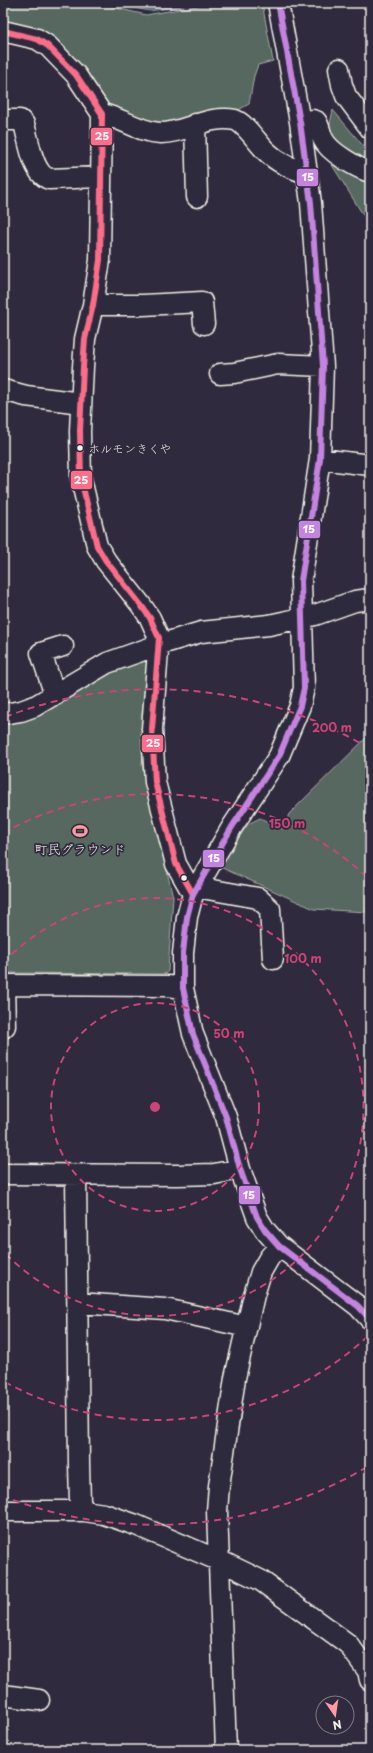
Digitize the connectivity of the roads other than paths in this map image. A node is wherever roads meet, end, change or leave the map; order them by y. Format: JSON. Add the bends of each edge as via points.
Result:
{"nodes":[{"id":1,"x":279,"y":8,"type":"edge"},
{"id":2,"x":3,"y":31,"type":"edge"},
{"id":3,"x":340,"y":69,"type":"dead end"},
{"id":4,"x":102,"y":114,"type":"junction"},
{"id":5,"x":3,"y":120,"type":"edge"},
{"id":6,"x":300,"y":122,"type":"junction"},
{"id":7,"x":195,"y":124,"type":"junction"},
{"id":8,"x":370,"y":128,"type":"edge"},
{"id":9,"x":370,"y":172,"type":"edge"},
{"id":10,"x":307,"y":173,"type":"junction"},
{"id":11,"x":100,"y":177,"type":"junction"},
{"id":12,"x":197,"y":197,"type":"dead end"},
{"id":13,"x":93,"y":305,"type":"junction"},
{"id":14,"x":204,"y":324,"type":"dead end"},
{"id":15,"x":323,"y":366,"type":"junction"},
{"id":16,"x":220,"y":374,"type":"dead end"},
{"id":17,"x":3,"y":390,"type":"edge"},
{"id":18,"x":81,"y":403,"type":"junction"},
{"id":19,"x":320,"y":459,"type":"junction"},
{"id":20,"x":370,"y":465,"type":"edge"},
{"id":21,"x":370,"y":599,"type":"edge"},
{"id":22,"x":302,"y":617,"type":"junction"},
{"id":23,"x":158,"y":645,"type":"junction"},
{"id":24,"x":63,"y":646,"type":"dead end"},
{"id":25,"x":55,"y":695,"type":"junction"},
{"id":26,"x":3,"y":714,"type":"edge"},
{"id":27,"x":195,"y":890,"type":"junction"},
{"id":28,"x":273,"y":959,"type":"dead end"},
{"id":29,"x":3,"y":985,"type":"edge"},
{"id":30,"x":183,"y":988,"type":"junction"},
{"id":31,"x":3,"y":1028,"type":"edge"},
{"id":32,"x":240,"y":1169,"type":"junction"},
{"id":33,"x":3,"y":1174,"type":"edge"},
{"id":34,"x":76,"y":1175,"type":"junction"},
{"id":35,"x":279,"y":1246,"type":"junction"},
{"id":36,"x":78,"y":1303,"type":"junction"},
{"id":37,"x":370,"y":1319,"type":"edge"},
{"id":38,"x":247,"y":1327,"type":"junction"},
{"id":39,"x":3,"y":1511,"type":"edge"},
{"id":40,"x":84,"y":1511,"type":"junction"},
{"id":41,"x":220,"y":1562,"type":"junction"},
{"id":42,"x":370,"y":1680,"type":"edge"},
{"id":43,"x":3,"y":1695,"type":"edge"},
{"id":44,"x":39,"y":1700,"type":"dead end"},
{"id":45,"x":226,"y":1750,"type":"edge"}],
"edges":[{"from":1,"to":6,"type":"street"},
{"from":2,"to":4,"type":"street","via":[[37,39],[48,46],[76,76]]},
{"from":3,"to":8,"type":"street","via":[[346,96]]},
{"from":4,"to":7,"type":"street","via":[[138,128],[161,133]]},
{"from":4,"to":11,"type":"street"},
{"from":5,"to":11,"type":"street","via":[[20,120],[24,124],[36,169],[42,177]]},
{"from":6,"to":9,"type":"street","via":[[316,121],[323,140],[329,147]]},
{"from":6,"to":10,"type":"street"},
{"from":7,"to":10,"type":"street","via":[[223,119],[236,120],[278,162]]},
{"from":7,"to":12,"type":"street"},
{"from":10,"to":15,"type":"street"},
{"from":11,"to":13,"type":"street","via":[[100,260]]},
{"from":13,"to":14,"type":"street","via":[[202,302]]},
{"from":13,"to":18,"type":"street","via":[[85,339]]},
{"from":15,"to":16,"type":"street","via":[[278,364]]},
{"from":15,"to":19,"type":"street"},
{"from":17,"to":18,"type":"street","via":[[26,396]]},
{"from":18,"to":23,"type":"street","via":[[81,479],[97,546],[150,618],[159,638]]},
{"from":19,"to":20,"type":"street"},
{"from":19,"to":22,"type":"street","via":[[303,558]]},
{"from":21,"to":22,"type":"street"},
{"from":22,"to":23,"type":"street","via":[[269,625],[201,632]]},
{"from":22,"to":27,"type":"street","via":[[304,688],[300,706],[279,756],[232,827]]},
{"from":23,"to":25,"type":"street","via":[[107,663]]},
{"from":23,"to":27,"type":"street","via":[[152,729],[155,782],[176,864]]},
{"from":24,"to":25,"type":"street","via":[[41,653]]},
{"from":25,"to":26,"type":"street","via":[[20,712]]},
{"from":27,"to":28,"type":"street","via":[[258,898],[270,908]]},
{"from":27,"to":30,"type":"street","via":[[187,917]]},
{"from":29,"to":30,"type":"street"},
{"from":29,"to":31,"type":"street"},
{"from":30,"to":32,"type":"street","via":[[193,1034],[225,1112]]},
{"from":32,"to":34,"type":"street","via":[[207,1174]]},
{"from":32,"to":35,"type":"street","via":[[257,1218]]},
{"from":33,"to":34,"type":"street"},
{"from":34,"to":36,"type":"street"},
{"from":35,"to":37,"type":"street","via":[[353,1302]]},
{"from":35,"to":38,"type":"street","via":[[261,1272]]},
{"from":36,"to":38,"type":"street","via":[[165,1308]]},
{"from":36,"to":40,"type":"street","via":[[80,1502]]},
{"from":38,"to":41,"type":"street","via":[[235,1378],[219,1486],[217,1511]]},
{"from":39,"to":40,"type":"street"},
{"from":40,"to":41,"type":"street","via":[[104,1514],[136,1525]]},
{"from":41,"to":42,"type":"street","via":[[260,1580],[348,1644],[368,1671]]},
{"from":41,"to":45,"type":"street"},
{"from":43,"to":44,"type":"street"}]}
